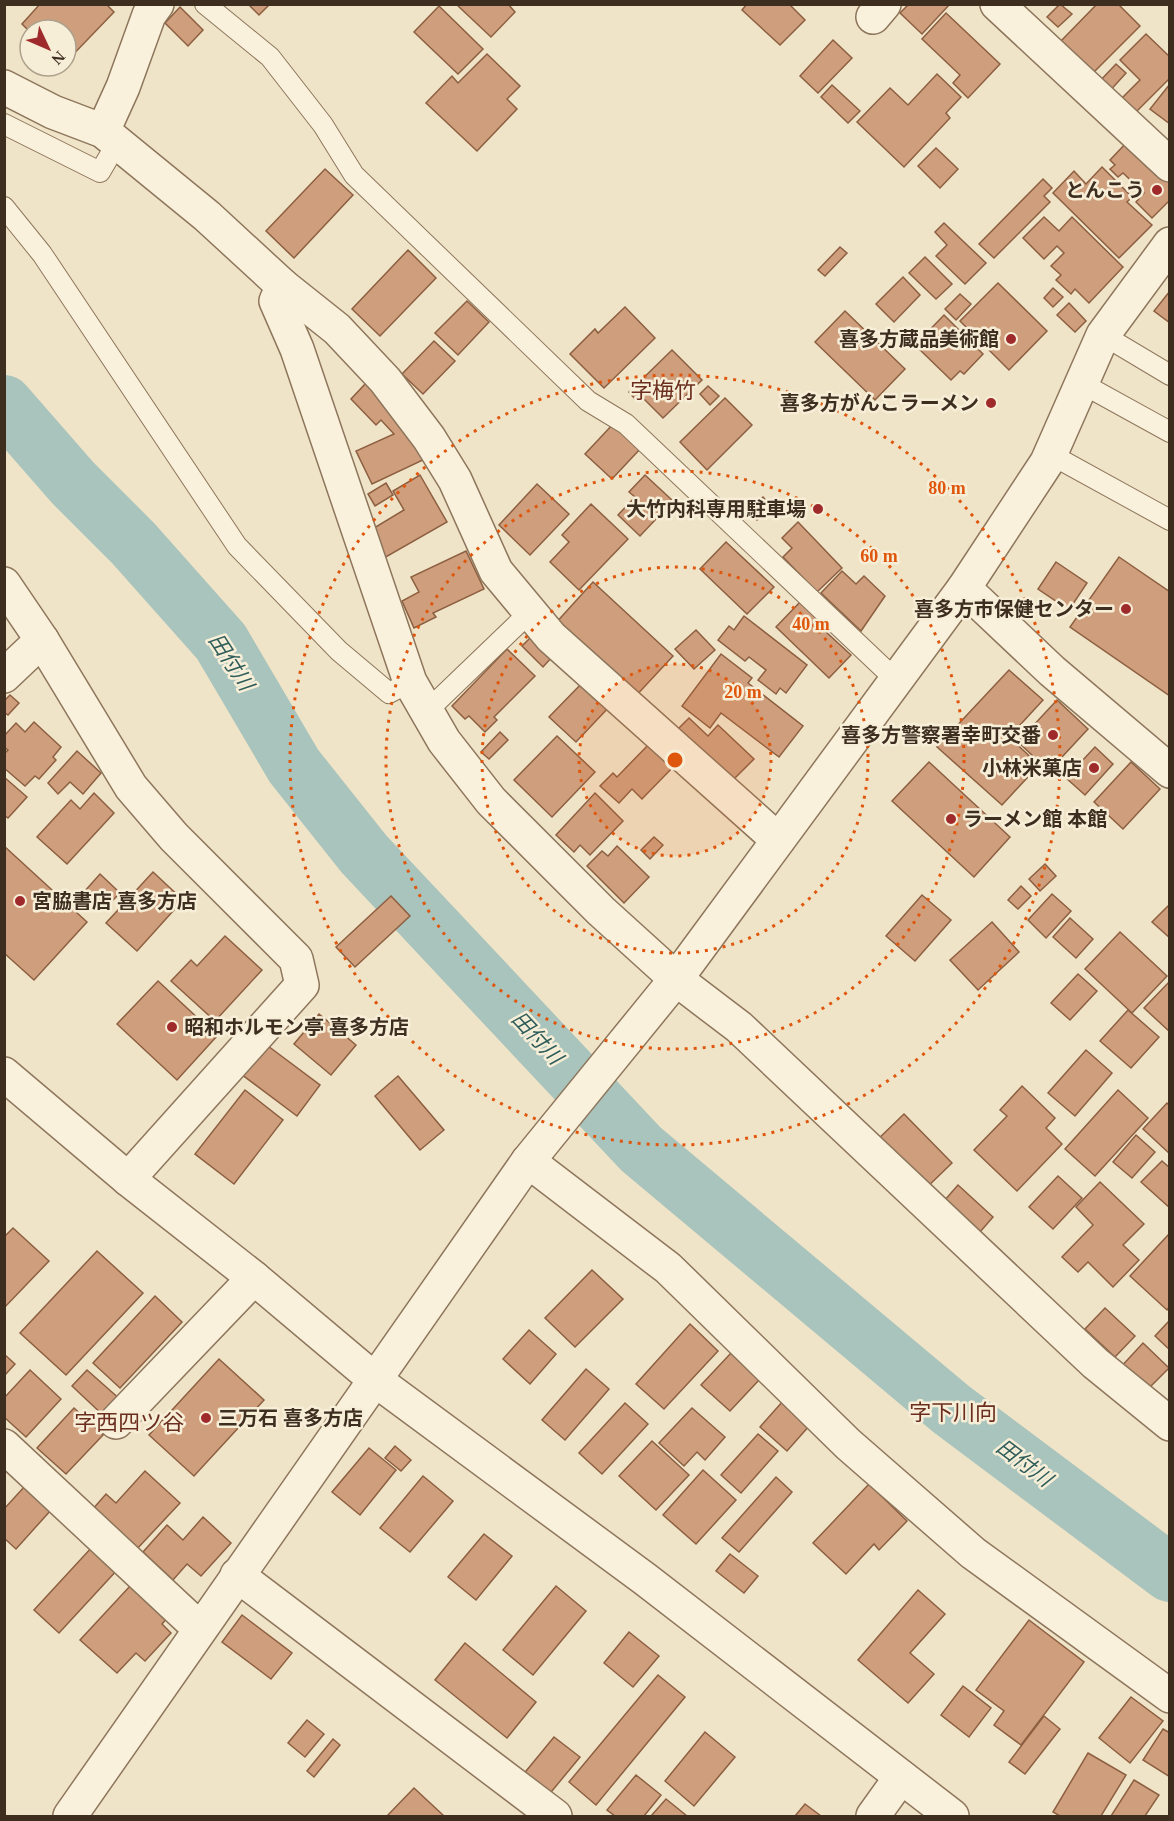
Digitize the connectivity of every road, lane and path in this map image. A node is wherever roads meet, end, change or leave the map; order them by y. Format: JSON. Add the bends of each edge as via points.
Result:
{"nodes":[{"id":1,"x":157,"y":4,"type":"edge"},
{"id":2,"x":205,"y":4,"type":"edge"},
{"id":3,"x":997,"y":4,"type":"edge"},
{"id":4,"x":4,"y":87,"type":"edge"},
{"id":5,"x":4,"y":124,"type":"edge"},
{"id":6,"x":110,"y":137,"type":"junction"},
{"id":7,"x":1170,"y":165,"type":"edge"},
{"id":8,"x":4,"y":207,"type":"edge"},
{"id":9,"x":1170,"y":244,"type":"edge"},
{"id":10,"x":283,"y":286,"type":"junction"},
{"id":11,"x":1103,"y":335,"type":"junction"},
{"id":12,"x":1170,"y":375,"type":"edge"},
{"id":13,"x":1081,"y":383,"type":"junction"},
{"id":14,"x":1170,"y":432,"type":"edge"},
{"id":15,"x":1050,"y":454,"type":"junction"},
{"id":16,"x":1170,"y":520,"type":"edge"},
{"id":17,"x":4,"y":584,"type":"edge"},
{"id":18,"x":964,"y":588,"type":"junction"},
{"id":19,"x":529,"y":612,"type":"junction"},
{"id":20,"x":42,"y":640,"type":"junction"},
{"id":21,"x":4,"y":676,"type":"edge"},
{"id":22,"x":897,"y":681,"type":"junction"},
{"id":23,"x":410,"y":682,"type":"junction"},
{"id":24,"x":427,"y":711,"type":"junction"},
{"id":25,"x":1170,"y":771,"type":"edge"},
{"id":26,"x":778,"y":840,"type":"junction"},
{"id":27,"x":676,"y":979,"type":"junction"},
{"id":28,"x":4,"y":1074,"type":"edge"},
{"id":29,"x":528,"y":1161,"type":"junction"},
{"id":30,"x":128,"y":1179,"type":"junction"},
{"id":31,"x":254,"y":1278,"type":"junction"},
{"id":32,"x":374,"y":1379,"type":"junction"},
{"id":33,"x":116,"y":1422,"type":"dead end"},
{"id":34,"x":1170,"y":1424,"type":"edge"},
{"id":35,"x":4,"y":1446,"type":"edge"},
{"id":36,"x":237,"y":1575,"type":"junction"},
{"id":37,"x":199,"y":1628,"type":"junction"},
{"id":38,"x":1170,"y":1696,"type":"edge"},
{"id":39,"x":901,"y":1777,"type":"junction"},
{"id":40,"x":70,"y":1816,"type":"edge"},
{"id":41,"x":555,"y":1816,"type":"edge"},
{"id":42,"x":873,"y":1816,"type":"edge"},
{"id":43,"x":952,"y":1816,"type":"edge"}],
"edges":[{"from":1,"to":6,"type":"street","via":[[149,15],[123,87]]},
{"from":2,"to":22,"type":"lane","via":[[270,57],[323,125],[354,175],[588,401],[626,424]]},
{"from":3,"to":7,"type":"street"},
{"from":4,"to":6,"type":"street"},
{"from":5,"to":6,"type":"lane","via":[[100,172]]},
{"from":6,"to":10,"type":"street","via":[[207,216]]},
{"from":8,"to":23,"type":"lane","via":[[42,254],[237,546],[339,651],[389,693]]},
{"from":9,"to":11,"type":"street"},
{"from":10,"to":19,"type":"street","via":[[337,329],[385,380],[429,438],[455,480],[496,571]]},
{"from":10,"to":23,"type":"street","via":[[276,301],[280,315],[297,349]]},
{"from":11,"to":12,"type":"lane"},
{"from":11,"to":13,"type":"street"},
{"from":13,"to":14,"type":"lane"},
{"from":13,"to":15,"type":"street"},
{"from":15,"to":16,"type":"lane"},
{"from":15,"to":18,"type":"street"},
{"from":17,"to":20,"type":"street"},
{"from":18,"to":22,"type":"street"},
{"from":18,"to":25,"type":"street","via":[[1052,671]]},
{"from":19,"to":24,"type":"lane"},
{"from":19,"to":26,"type":"street","via":[[551,637]]},
{"from":20,"to":21,"type":"street"},
{"from":20,"to":30,"type":"street","via":[[131,787],[174,837],[296,959],[302,985]]},
{"from":22,"to":26,"type":"street"},
{"from":23,"to":24,"type":"street"},
{"from":24,"to":27,"type":"street","via":[[444,741],[491,801]]},
{"from":26,"to":27,"type":"street"},
{"from":27,"to":29,"type":"street"},
{"from":27,"to":34,"type":"street","via":[[739,1027],[1087,1355]]},
{"from":28,"to":30,"type":"street"},
{"from":29,"to":32,"type":"street"},
{"from":29,"to":38,"type":"street","via":[[668,1268],[848,1444],[974,1553]]},
{"from":30,"to":31,"type":"street"},
{"from":31,"to":32,"type":"street"},
{"from":31,"to":33,"type":"street"},
{"from":32,"to":36,"type":"street"},
{"from":32,"to":39,"type":"street","via":[[645,1579]]},
{"from":35,"to":37,"type":"street"},
{"from":36,"to":37,"type":"street"},
{"from":36,"to":41,"type":"street"},
{"from":37,"to":40,"type":"street"},
{"from":39,"to":42,"type":"street"},
{"from":39,"to":43,"type":"street"}]}
